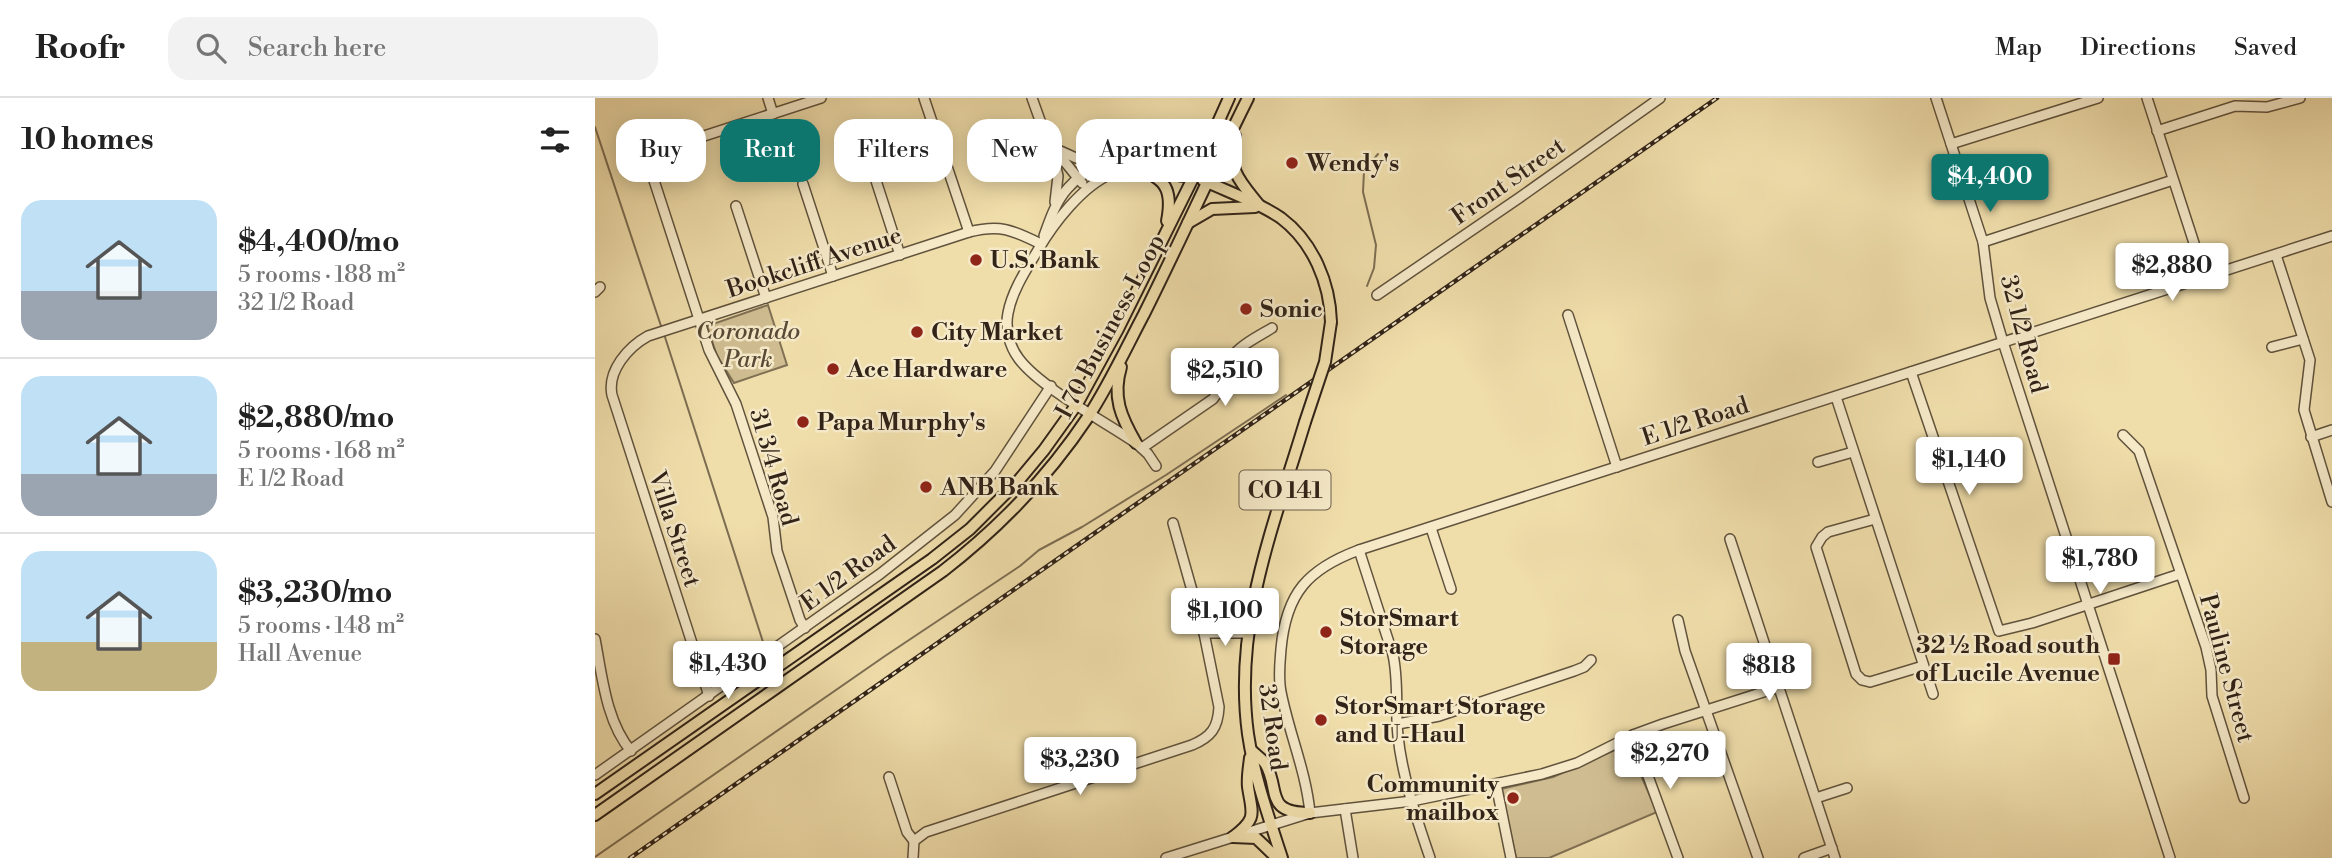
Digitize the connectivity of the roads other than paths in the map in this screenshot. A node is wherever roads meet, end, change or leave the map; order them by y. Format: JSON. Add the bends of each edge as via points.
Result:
{"nodes":[{"id":1,"x":768,"y":98,"type":"edge"},
{"id":2,"x":821,"y":98,"type":"edge"},
{"id":3,"x":925,"y":98,"type":"edge"},
{"id":4,"x":1032,"y":98,"type":"edge"},
{"id":5,"x":1229,"y":98,"type":"edge"},
{"id":6,"x":1248,"y":98,"type":"edge"},
{"id":7,"x":1660,"y":98,"type":"edge"},
{"id":8,"x":1936,"y":98,"type":"edge"},
{"id":9,"x":2098,"y":98,"type":"edge"},
{"id":10,"x":2147,"y":98,"type":"edge"},
{"id":11,"x":2299,"y":98,"type":"edge"},
{"id":12,"x":1242,"y":109,"type":"junction"},
{"id":13,"x":773,"y":114,"type":"junction"},
{"id":14,"x":1040,"y":119,"type":"edge"},
{"id":15,"x":1220,"y":119,"type":"edge"},
{"id":16,"x":1237,"y":119,"type":"edge"},
{"id":17,"x":2157,"y":131,"type":"junction"},
{"id":18,"x":1951,"y":144,"type":"junction"},
{"id":19,"x":1062,"y":159,"type":"edge"},
{"id":20,"x":1076,"y":177,"type":"edge"},
{"id":21,"x":2173,"y":180,"type":"junction"},
{"id":22,"x":1076,"y":181,"type":"edge"},
{"id":23,"x":876,"y":182,"type":"edge"},
{"id":24,"x":1058,"y":182,"type":"edge"},
{"id":25,"x":1081,"y":182,"type":"edge"},
{"id":26,"x":1098,"y":182,"type":"edge"},
{"id":27,"x":1161,"y":182,"type":"edge"},
{"id":28,"x":1191,"y":182,"type":"edge"},
{"id":29,"x":1208,"y":182,"type":"joint"},
{"id":30,"x":803,"y":184,"type":"dead end"},
{"id":31,"x":1087,"y":188,"type":"junction"},
{"id":32,"x":736,"y":206,"type":"dead end"},
{"id":33,"x":1261,"y":207,"type":"junction"},
{"id":34,"x":1053,"y":213,"type":"junction"},
{"id":35,"x":1188,"y":223,"type":"junction"},
{"id":36,"x":968,"y":232,"type":"junction"},
{"id":37,"x":2332,"y":236,"type":"edge"},
{"id":38,"x":1161,"y":241,"type":"junction"},
{"id":39,"x":1983,"y":242,"type":"junction"},
{"id":40,"x":1041,"y":244,"type":"junction"},
{"id":41,"x":900,"y":255,"type":"junction"},
{"id":42,"x":2276,"y":255,"type":"junction"},
{"id":43,"x":833,"y":276,"type":"junction"},
{"id":44,"x":2205,"y":277,"type":"junction"},
{"id":45,"x":1377,"y":295,"type":"dead end"},
{"id":46,"x":766,"y":298,"type":"junction"},
{"id":47,"x":1568,"y":315,"type":"dead end"},
{"id":48,"x":699,"y":320,"type":"junction"},
{"id":49,"x":1272,"y":328,"type":"dead end"},
{"id":50,"x":2303,"y":339,"type":"junction"},
{"id":51,"x":2003,"y":342,"type":"junction"},
{"id":52,"x":1128,"y":346,"type":"junction"},
{"id":53,"x":2272,"y":347,"type":"dead end"},
{"id":54,"x":1912,"y":372,"type":"junction"},
{"id":55,"x":612,"y":374,"type":"joint"},
{"id":56,"x":1051,"y":386,"type":"junction"},
{"id":57,"x":1836,"y":397,"type":"junction"},
{"id":58,"x":1077,"y":404,"type":"junction"},
{"id":59,"x":1090,"y":413,"type":"junction"},
{"id":60,"x":2332,"y":430,"type":"edge"},
{"id":61,"x":2123,"y":435,"type":"dead end"},
{"id":62,"x":2311,"y":437,"type":"junction"},
{"id":63,"x":1139,"y":446,"type":"junction"},
{"id":64,"x":1853,"y":452,"type":"junction"},
{"id":65,"x":1818,"y":462,"type":"dead end"},
{"id":66,"x":1156,"y":466,"type":"dead end"},
{"id":67,"x":1617,"y":467,"type":"junction"},
{"id":68,"x":2332,"y":502,"type":"edge"},
{"id":69,"x":1875,"y":519,"type":"junction"},
{"id":70,"x":1173,"y":523,"type":"dead end"},
{"id":71,"x":1431,"y":528,"type":"junction"},
{"id":72,"x":1730,"y":539,"type":"dead end"},
{"id":73,"x":1359,"y":550,"type":"junction"},
{"id":74,"x":2180,"y":574,"type":"junction"},
{"id":75,"x":1451,"y":589,"type":"dead end"},
{"id":76,"x":2087,"y":605,"type":"junction"},
{"id":77,"x":1678,"y":620,"type":"dead end"},
{"id":78,"x":805,"y":628,"type":"junction"},
{"id":79,"x":1204,"y":633,"type":"junction"},
{"id":80,"x":1247,"y":633,"type":"junction"},
{"id":81,"x":595,"y":639,"type":"edge"},
{"id":82,"x":1591,"y":660,"type":"dead end"},
{"id":83,"x":1923,"y":666,"type":"junction"},
{"id":84,"x":1779,"y":687,"type":"junction"},
{"id":85,"x":1933,"y":694,"type":"dead end"},
{"id":86,"x":709,"y":696,"type":"junction"},
{"id":87,"x":1706,"y":711,"type":"junction"},
{"id":88,"x":1398,"y":724,"type":"junction"},
{"id":89,"x":1633,"y":735,"type":"junction"},
{"id":90,"x":1250,"y":749,"type":"junction"},
{"id":91,"x":631,"y":751,"type":"junction"},
{"id":92,"x":595,"y":775,"type":"edge"},
{"id":93,"x":889,"y":777,"type":"dead end"},
{"id":94,"x":1496,"y":784,"type":"junction"},
{"id":95,"x":1847,"y":788,"type":"dead end"},
{"id":96,"x":595,"y":794,"type":"edge"},
{"id":97,"x":2244,"y":797,"type":"dead end"},
{"id":98,"x":1816,"y":798,"type":"junction"},
{"id":99,"x":1412,"y":801,"type":"junction"},
{"id":100,"x":1345,"y":809,"type":"junction"},
{"id":101,"x":1310,"y":813,"type":"junction"},
{"id":102,"x":595,"y":814,"type":"edge"},
{"id":103,"x":1271,"y":824,"type":"junction"},
{"id":104,"x":1233,"y":836,"type":"junction"},
{"id":105,"x":914,"y":841,"type":"junction"},
{"id":106,"x":1834,"y":853,"type":"edge"},
{"id":107,"x":913,"y":858,"type":"edge"},
{"id":108,"x":1167,"y":858,"type":"edge"},
{"id":109,"x":1280,"y":858,"type":"edge"},
{"id":110,"x":1353,"y":858,"type":"edge"},
{"id":111,"x":1430,"y":858,"type":"edge"},
{"id":112,"x":1511,"y":858,"type":"edge"},
{"id":113,"x":1678,"y":858,"type":"edge"},
{"id":114,"x":1758,"y":858,"type":"edge"},
{"id":115,"x":1804,"y":858,"type":"edge"},
{"id":116,"x":2170,"y":858,"type":"edge"}],
"edges":[{"from":1,"to":13,"type":"street"},
{"from":2,"to":13,"type":"street"},
{"from":3,"to":36,"type":"street"},
{"from":4,"to":14,"type":"street"},
{"from":5,"to":15,"type":"main road","name":"I 70 Business Loop"},
{"from":6,"to":12,"type":"main road","name":"I 70 Business Loop"},
{"from":7,"to":45,"type":"street","name":"Front Street"},
{"from":8,"to":18,"type":"street","name":"32 1/2 Road"},
{"from":9,"to":18,"type":"street"},
{"from":10,"to":17,"type":"street"},
{"from":11,"to":17,"type":"street","via":[[2267,107],[2235,106]]},
{"from":12,"to":16,"type":"main road","name":"I 70 Business Loop"},
{"from":12,"to":33,"type":"main road","via":[[1232,164]]},
{"from":13,"to":48,"type":"street","name":"31 3/4 Road","via":[[661,150],[651,159],[650,170]]},
{"from":17,"to":21,"type":"street"},
{"from":18,"to":39,"type":"street","name":"32 1/2 Road"},
{"from":19,"to":20,"type":"street"},
{"from":21,"to":39,"type":"street"},
{"from":21,"to":44,"type":"street"},
{"from":22,"to":34,"type":"street","name":"32 Road"},
{"from":23,"to":41,"type":"street"},
{"from":24,"to":34,"type":"street"},
{"from":25,"to":31,"type":"street"},
{"from":26,"to":31,"type":"street","name":"32 Road"},
{"from":27,"to":38,"type":"main road","via":[[1168,192],[1170,209]]},
{"from":28,"to":38,"type":"main road","name":"I 70 Business Loop"},
{"from":29,"to":33,"type":"main road","name":"32 Road","number":"CO 141"},
{"from":29,"to":35,"type":"main road","name":"I 70 Business Loop"},
{"from":30,"to":43,"type":"street"},
{"from":31,"to":40,"type":"street","name":"32 Road"},
{"from":32,"to":46,"type":"street"},
{"from":33,"to":35,"type":"main road","via":[[1212,209]]},
{"from":33,"to":80,"type":"main road","name":"32 Road","number":"CO 141","bridge":true,"via":[[1282,219],[1314,257],[1329,293],[1331,322],[1325,362],[1258,580]]},
{"from":34,"to":40,"type":"street","name":"32 Road"},
{"from":35,"to":52,"type":"main road","name":"I 70 Business Loop"},
{"from":36,"to":40,"type":"street","name":"Bookcliff Avenue","via":[[1005,228]]},
{"from":36,"to":41,"type":"street","name":"Bookcliff Avenue"},
{"from":37,"to":42,"type":"street","name":"E 1/2 Road"},
{"from":38,"to":58,"type":"main road","name":"I 70 Business Loop"},
{"from":39,"to":51,"type":"street","name":"32 1/2 Road","via":[[1990,298]]},
{"from":40,"to":56,"type":"street","name":"32 Road","via":[[1014,294],[1007,321],[1014,352]]},
{"from":41,"to":43,"type":"street","name":"Bookcliff Avenue"},
{"from":42,"to":44,"type":"street","name":"E 1/2 Road"},
{"from":42,"to":50,"type":"street"},
{"from":43,"to":46,"type":"street","name":"Bookcliff Avenue"},
{"from":44,"to":51,"type":"street","name":"E 1/2 Road"},
{"from":46,"to":48,"type":"street","name":"Bookcliff Avenue"},
{"from":47,"to":67,"type":"street"},
{"from":48,"to":55,"type":"street","name":"Bookcliff Avenue","via":[[641,340]]},
{"from":48,"to":78,"type":"street","name":"31 3/4 Road","via":[[736,404],[773,517],[777,551]]},
{"from":49,"to":63,"type":"street","via":[[1234,354],[1213,399]]},
{"from":50,"to":53,"type":"street"},
{"from":50,"to":62,"type":"street","via":[[2310,360],[2304,410]]},
{"from":51,"to":54,"type":"street","name":"E 1/2 Road"},
{"from":51,"to":76,"type":"street","name":"32 1/2 Road"},
{"from":52,"to":59,"type":"main road","name":"I 70 Business Loop"},
{"from":52,"to":63,"type":"main road","via":[[1116,398]]},
{"from":54,"to":57,"type":"street","name":"E 1/2 Road"},
{"from":54,"to":76,"type":"street","via":[[1999,631]]},
{"from":55,"to":86,"type":"street","name":"Villa Street","via":[[612,395]]},
{"from":56,"to":58,"type":"street","name":"32 Road"},
{"from":56,"to":78,"type":"street","name":"E 1/2 Road","via":[[995,471],[964,505],[909,552]]},
{"from":57,"to":64,"type":"street"},
{"from":57,"to":67,"type":"street","name":"E 1/2 Road"},
{"from":58,"to":59,"type":"street","name":"32 Road"},
{"from":58,"to":96,"type":"main road","name":"I 70 Business Loop","via":[[1019,480],[951,544]]},
{"from":59,"to":63,"type":"street","name":"32 Road"},
{"from":59,"to":102,"type":"main road","name":"I 70 Business Loop","via":[[1027,495],[971,549]]},
{"from":60,"to":62,"type":"street"},
{"from":61,"to":74,"type":"street","name":"Pauline Street","via":[[2139,451]]},
{"from":62,"to":68,"type":"street"},
{"from":63,"to":66,"type":"street","name":"32 Road"},
{"from":64,"to":65,"type":"street"},
{"from":64,"to":69,"type":"street"},
{"from":67,"to":71,"type":"street","name":"E 1/2 Road"},
{"from":69,"to":83,"type":"street"},
{"from":69,"to":83,"type":"street","via":[[1828,532],[1816,547],[1840,631],[1862,680],[1878,681]]},
{"from":70,"to":79,"type":"street","name":"32 Road"},
{"from":71,"to":73,"type":"street","name":"E 1/2 Road"},
{"from":71,"to":75,"type":"street"},
{"from":72,"to":84,"type":"street"},
{"from":73,"to":88,"type":"street","via":[[1393,655]]},
{"from":73,"to":101,"type":"street","name":"E 1/2 Road","via":[[1310,576],[1293,599],[1284,625],[1280,686],[1306,778]]},
{"from":74,"to":76,"type":"street"},
{"from":74,"to":97,"type":"street","name":"Pauline Street","via":[[2206,647],[2212,696]]},
{"from":76,"to":116,"type":"street","name":"32 1/2 Road"},
{"from":77,"to":87,"type":"street"},
{"from":78,"to":86,"type":"street","name":"E 1/2 Road"},
{"from":79,"to":80,"type":"street"},
{"from":79,"to":105,"type":"street","name":"32 Road","via":[[1219,707],[1218,720],[1207,739],[926,832]]},
{"from":80,"to":90,"type":"main road","name":"32 Road","number":"CO 141","via":[[1244,696]]},
{"from":81,"to":91,"type":"street","via":[[609,701],[622,740]]},
{"from":82,"to":88,"type":"street","via":[[1574,671],[1439,716]]},
{"from":83,"to":85,"type":"street"},
{"from":84,"to":87,"type":"street"},
{"from":84,"to":98,"type":"street"},
{"from":86,"to":91,"type":"street","name":"E 1/2 Road"},
{"from":87,"to":89,"type":"street"},
{"from":87,"to":114,"type":"street"},
{"from":88,"to":99,"type":"street"},
{"from":89,"to":94,"type":"street","via":[[1577,762]]},
{"from":89,"to":113,"type":"street"},
{"from":90,"to":101,"type":"main road","via":[[1265,764],[1282,807]]},
{"from":90,"to":103,"type":"main road","name":"32 Road","number":"CO 141"},
{"from":90,"to":104,"type":"main road","via":[[1247,784],[1252,816]]},
{"from":91,"to":92,"type":"street","name":"E 1/2 Road"},
{"from":93,"to":105,"type":"street"},
{"from":94,"to":99,"type":"street"},
{"from":94,"to":112,"type":"street"},
{"from":95,"to":98,"type":"street"},
{"from":98,"to":106,"type":"street"},
{"from":99,"to":100,"type":"street"},
{"from":99,"to":111,"type":"street"},
{"from":100,"to":101,"type":"street"},
{"from":100,"to":110,"type":"street"},
{"from":101,"to":103,"type":"street"},
{"from":103,"to":104,"type":"street"},
{"from":103,"to":109,"type":"main road","name":"32 Road","number":"CO 141"},
{"from":104,"to":108,"type":"street"},
{"from":104,"to":109,"type":"main road","via":[[1256,838]]},
{"from":105,"to":107,"type":"street"},
{"from":106,"to":115,"type":"street"}]}
